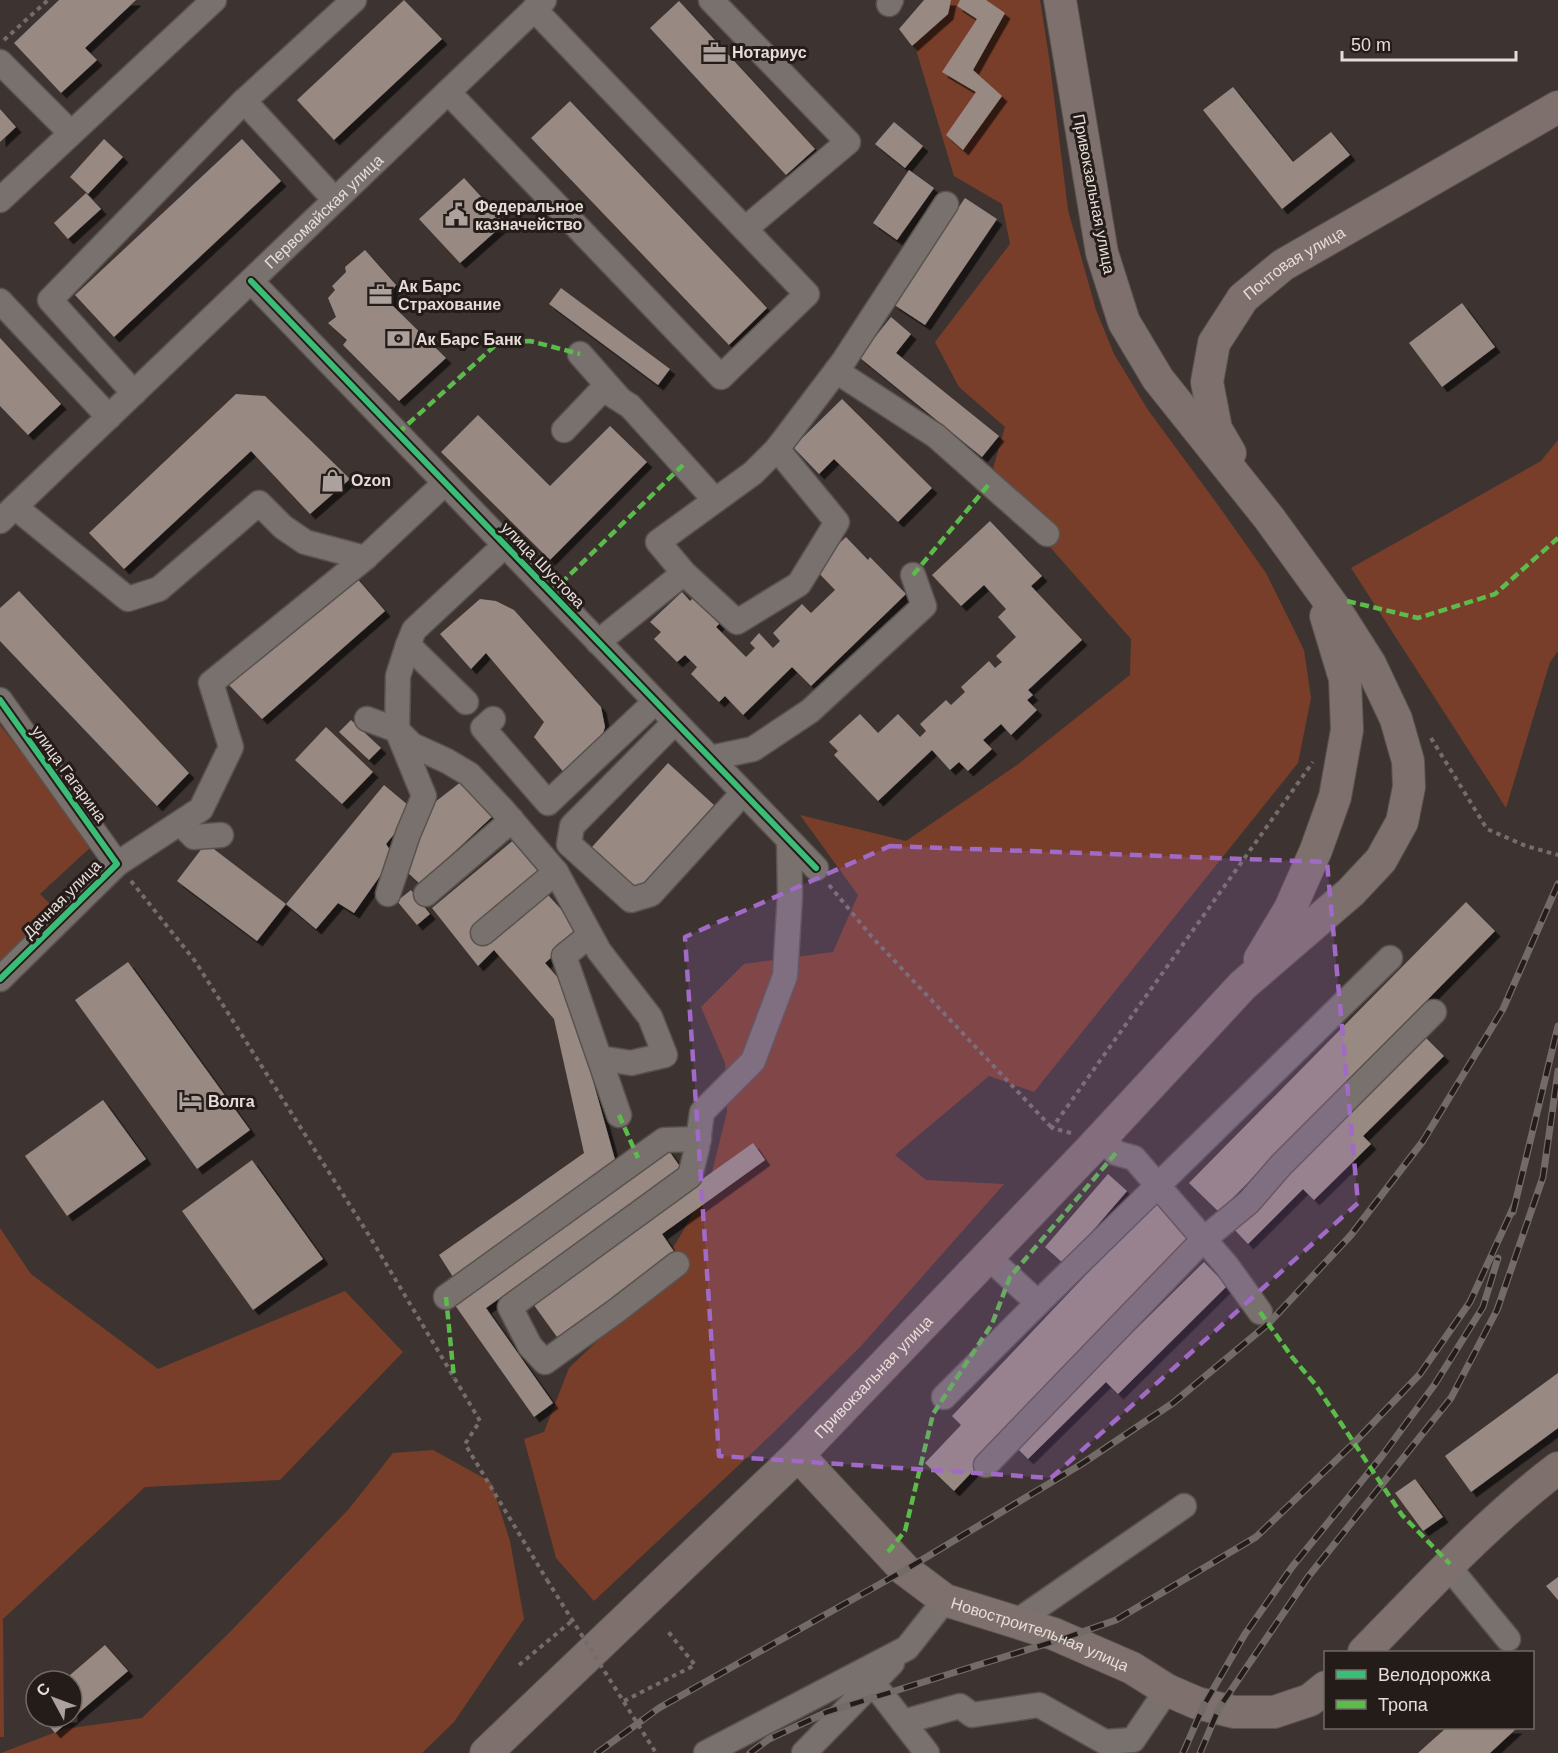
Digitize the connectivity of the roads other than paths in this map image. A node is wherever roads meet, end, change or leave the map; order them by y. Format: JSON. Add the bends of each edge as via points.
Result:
{"nodes":[{"id":1,"x":214,"y":0,"type":"edge"},
{"id":2,"x":354,"y":0,"type":"edge"},
{"id":3,"x":711,"y":0,"type":"edge"},
{"id":4,"x":1060,"y":0,"type":"edge"},
{"id":5,"x":539,"y":5,"type":"edge"},
{"id":6,"x":0,"y":62,"type":"edge"},
{"id":7,"x":448,"y":92,"type":"junction"},
{"id":8,"x":244,"y":100,"type":"junction"},
{"id":9,"x":1558,"y":107,"type":"edge"},
{"id":10,"x":71,"y":133,"type":"junction"},
{"id":11,"x":0,"y":200,"type":"edge"},
{"id":12,"x":335,"y":200,"type":"junction"},
{"id":13,"x":946,"y":204,"type":"dead end"},
{"id":14,"x":745,"y":229,"type":"junction"},
{"id":15,"x":251,"y":280,"type":"junction"},
{"id":16,"x":0,"y":301,"type":"edge"},
{"id":17,"x":580,"y":354,"type":"dead end"},
{"id":18,"x":836,"y":371,"type":"junction"},
{"id":19,"x":134,"y":393,"type":"junction"},
{"id":20,"x":619,"y":399,"type":"junction"},
{"id":21,"x":109,"y":417,"type":"junction"},
{"id":22,"x":564,"y":430,"type":"dead end"},
{"id":23,"x":777,"y":449,"type":"junction"},
{"id":24,"x":445,"y":483,"type":"junction"},
{"id":25,"x":715,"y":500,"type":"junction"},
{"id":26,"x":8,"y":514,"type":"edge"},
{"id":27,"x":1269,"y":518,"type":"junction"},
{"id":28,"x":1047,"y":534,"type":"dead end"},
{"id":29,"x":505,"y":545,"type":"junction"},
{"id":30,"x":365,"y":558,"type":"junction"},
{"id":31,"x":684,"y":573,"type":"junction"},
{"id":32,"x":913,"y":575,"type":"dead end"},
{"id":33,"x":1312,"y":579,"type":"junction"},
{"id":34,"x":598,"y":642,"type":"junction"},
{"id":35,"x":408,"y":645,"type":"junction"},
{"id":36,"x":0,"y":700,"type":"edge"},
{"id":37,"x":466,"y":702,"type":"dead end"},
{"id":38,"x":656,"y":702,"type":"junction"},
{"id":39,"x":367,"y":719,"type":"dead end"},
{"id":40,"x":494,"y":719,"type":"dead end"},
{"id":41,"x":675,"y":722,"type":"junction"},
{"id":42,"x":397,"y":730,"type":"junction"},
{"id":43,"x":710,"y":758,"type":"junction"},
{"id":44,"x":743,"y":793,"type":"junction"},
{"id":45,"x":512,"y":820,"type":"junction"},
{"id":46,"x":180,"y":823,"type":"junction"},
{"id":47,"x":221,"y":835,"type":"dead end"},
{"id":48,"x":789,"y":841,"type":"junction"},
{"id":49,"x":117,"y":864,"type":"junction"},
{"id":50,"x":816,"y":868,"type":"road end"},
{"id":51,"x":556,"y":872,"type":"junction"},
{"id":52,"x":388,"y":894,"type":"dead end"},
{"id":53,"x":426,"y":894,"type":"dead end"},
{"id":54,"x":483,"y":933,"type":"dead end"},
{"id":55,"x":590,"y":935,"type":"junction"},
{"id":56,"x":1390,"y":958,"type":"dead end"},
{"id":57,"x":0,"y":979,"type":"edge"},
{"id":58,"x":1244,"y":985,"type":"junction"},
{"id":59,"x":1434,"y":1012,"type":"dead end"},
{"id":60,"x":600,"y":1058,"type":"junction"},
{"id":61,"x":619,"y":1115,"type":"dead end"},
{"id":62,"x":1088,"y":1136,"type":"junction"},
{"id":63,"x":699,"y":1139,"type":"junction"},
{"id":64,"x":1157,"y":1185,"type":"junction"},
{"id":65,"x":1204,"y":1239,"type":"junction"},
{"id":66,"x":987,"y":1256,"type":"junction"},
{"id":67,"x":676,"y":1264,"type":"dead end"},
{"id":68,"x":446,"y":1297,"type":"dead end"},
{"id":69,"x":1038,"y":1303,"type":"junction"},
{"id":70,"x":1260,"y":1312,"type":"dead end"},
{"id":71,"x":944,"y":1397,"type":"dead end"},
{"id":72,"x":798,"y":1455,"type":"junction"},
{"id":73,"x":986,"y":1465,"type":"dead end"},
{"id":74,"x":1558,"y":1468,"type":"edge"},
{"id":75,"x":1184,"y":1506,"type":"dead end"},
{"id":76,"x":1448,"y":1566,"type":"junction"},
{"id":77,"x":945,"y":1600,"type":"junction"},
{"id":78,"x":1016,"y":1622,"type":"junction"},
{"id":79,"x":1508,"y":1639,"type":"dead end"},
{"id":80,"x":907,"y":1648,"type":"junction"},
{"id":81,"x":1366,"y":1651,"type":"edge"},
{"id":82,"x":873,"y":1683,"type":"junction"},
{"id":83,"x":1324,"y":1689,"type":"edge"},
{"id":84,"x":1167,"y":1690,"type":"junction"},
{"id":85,"x":903,"y":1722,"type":"junction"},
{"id":86,"x":1130,"y":1746,"type":"edge"},
{"id":87,"x":486,"y":1753,"type":"edge"},
{"id":88,"x":706,"y":1753,"type":"edge"},
{"id":89,"x":804,"y":1753,"type":"edge"},
{"id":90,"x":927,"y":1753,"type":"edge"}],
"edges":[{"from":1,"to":10,"type":"street"},
{"from":2,"to":8,"type":"street"},
{"from":3,"to":14,"type":"street","via":[[848,142]]},
{"from":4,"to":27,"type":"main road","name":"Привокзальная улица","via":[[1102,253],[1124,322],[1158,379]]},
{"from":5,"to":7,"type":"street","name":"Первомайская улица"},
{"from":5,"to":14,"type":"street"},
{"from":6,"to":10,"type":"street"},
{"from":7,"to":12,"type":"street","name":"Первомайская улица"},
{"from":7,"to":14,"type":"street","via":[[721,376],[807,294]]},
{"from":8,"to":12,"type":"street"},
{"from":8,"to":19,"type":"street","via":[[50,300]]},
{"from":9,"to":27,"type":"main road","name":"Почтовая улица","via":[[1283,265],[1243,298],[1214,343],[1207,382],[1216,429]]},
{"from":10,"to":11,"type":"street"},
{"from":12,"to":15,"type":"street","name":"Первомайская улица"},
{"from":13,"to":18,"type":"street"},
{"from":15,"to":19,"type":"street","name":"Первомайская улица"},
{"from":15,"to":24,"type":"street","name":"улица Шустова"},
{"from":16,"to":21,"type":"street"},
{"from":17,"to":20,"type":"street"},
{"from":18,"to":23,"type":"street"},
{"from":18,"to":28,"type":"street","via":[[936,436]]},
{"from":19,"to":21,"type":"street","name":"Первомайская улица"},
{"from":20,"to":22,"type":"street","via":[[603,389]]},
{"from":20,"to":25,"type":"street","via":[[630,406]]},
{"from":21,"to":26,"type":"street","name":"Первомайская улица"},
{"from":23,"to":25,"type":"street","via":[[753,473]]},
{"from":23,"to":31,"type":"street","via":[[837,522],[799,584],[737,622]]},
{"from":24,"to":29,"type":"street","name":"улица Шустова"},
{"from":24,"to":30,"type":"street"},
{"from":25,"to":31,"type":"street","via":[[658,542]]},
{"from":26,"to":30,"type":"street","via":[[128,599],[159,589],[259,503],[305,542]]},
{"from":27,"to":33,"type":"main road"},
{"from":29,"to":34,"type":"street","name":"улица Шустова"},
{"from":29,"to":35,"type":"street","via":[[414,630]]},
{"from":30,"to":46,"type":"street","name":"Дачная улица","via":[[211,683],[231,747],[201,809]]},
{"from":31,"to":34,"type":"street"},
{"from":32,"to":43,"type":"street","via":[[924,606],[810,711],[753,749]]},
{"from":33,"to":58,"type":"main road","via":[[1346,679],[1347,730],[1335,796],[1317,850],[1290,909]]},
{"from":33,"to":58,"type":"main road","via":[[1370,664],[1396,719],[1408,761],[1409,787],[1402,822],[1381,860],[1351,892]]},
{"from":34,"to":38,"type":"street","name":"улица Шустова"},
{"from":35,"to":37,"type":"street"},
{"from":35,"to":42,"type":"street","via":[[398,676]]},
{"from":36,"to":49,"type":"street","name":"улица Гагарина"},
{"from":38,"to":40,"type":"street","via":[[548,803],[483,728]]},
{"from":38,"to":41,"type":"street","name":"улица Шустова"},
{"from":39,"to":42,"type":"street"},
{"from":41,"to":43,"type":"street","name":"улица Шустова"},
{"from":41,"to":44,"type":"street","via":[[572,826],[569,844],[631,900],[651,894]]},
{"from":42,"to":45,"type":"street","via":[[412,745],[470,774]]},
{"from":42,"to":52,"type":"street","via":[[424,796]]},
{"from":43,"to":44,"type":"street","name":"улица Шустова"},
{"from":44,"to":48,"type":"street","name":"улица Шустова"},
{"from":45,"to":51,"type":"street"},
{"from":45,"to":53,"type":"street"},
{"from":46,"to":47,"type":"street","via":[[194,837]]},
{"from":46,"to":49,"type":"street","name":"Дачная улица"},
{"from":48,"to":50,"type":"street","name":"улица Шустова"},
{"from":48,"to":63,"type":"street","via":[[784,976],[753,1062],[702,1112]]},
{"from":49,"to":57,"type":"street","name":"Дачная улица"},
{"from":51,"to":54,"type":"street"},
{"from":51,"to":55,"type":"street"},
{"from":55,"to":60,"type":"street","via":[[564,956]]},
{"from":55,"to":60,"type":"street","via":[[650,1017],[665,1055],[631,1063]]},
{"from":56,"to":64,"type":"street"},
{"from":58,"to":62,"type":"main road","name":"Привокзальная улица"},
{"from":59,"to":65,"type":"street","via":[[1249,1202]]},
{"from":60,"to":61,"type":"street"},
{"from":62,"to":64,"type":"street","via":[[1116,1153],[1134,1158]]},
{"from":62,"to":66,"type":"main road","name":"Привокзальная улица"},
{"from":63,"to":67,"type":"street","via":[[690,1176],[510,1307],[530,1346],[545,1362]]},
{"from":63,"to":68,"type":"street","via":[[664,1140]]},
{"from":64,"to":65,"type":"street"},
{"from":64,"to":69,"type":"street"},
{"from":65,"to":70,"type":"street"},
{"from":65,"to":73,"type":"street"},
{"from":66,"to":69,"type":"street"},
{"from":66,"to":72,"type":"main road","name":"Привокзальная улица"},
{"from":69,"to":71,"type":"street"},
{"from":72,"to":77,"type":"main road","name":"Новостроительная улица","via":[[905,1570]]},
{"from":72,"to":87,"type":"main road","name":"Привокзальная улица"},
{"from":74,"to":76,"type":"main road","via":[[1521,1496]]},
{"from":75,"to":78,"type":"street"},
{"from":76,"to":79,"type":"street"},
{"from":76,"to":81,"type":"main road"},
{"from":77,"to":78,"type":"main road","name":"Новостроительная улица"},
{"from":77,"to":80,"type":"street"},
{"from":78,"to":84,"type":"main road","name":"Новостроительная улица","via":[[1132,1668]]},
{"from":80,"to":82,"type":"street"},
{"from":80,"to":88,"type":"street"},
{"from":82,"to":85,"type":"street"},
{"from":82,"to":89,"type":"street"},
{"from":83,"to":84,"type":"main road","name":"Новостроительная улица","via":[[1310,1700],[1274,1712],[1234,1712]]},
{"from":84,"to":86,"type":"street"},
{"from":85,"to":86,"type":"street","via":[[960,1706],[972,1714],[1039,1706],[1105,1742]]},
{"from":85,"to":90,"type":"street"}]}
